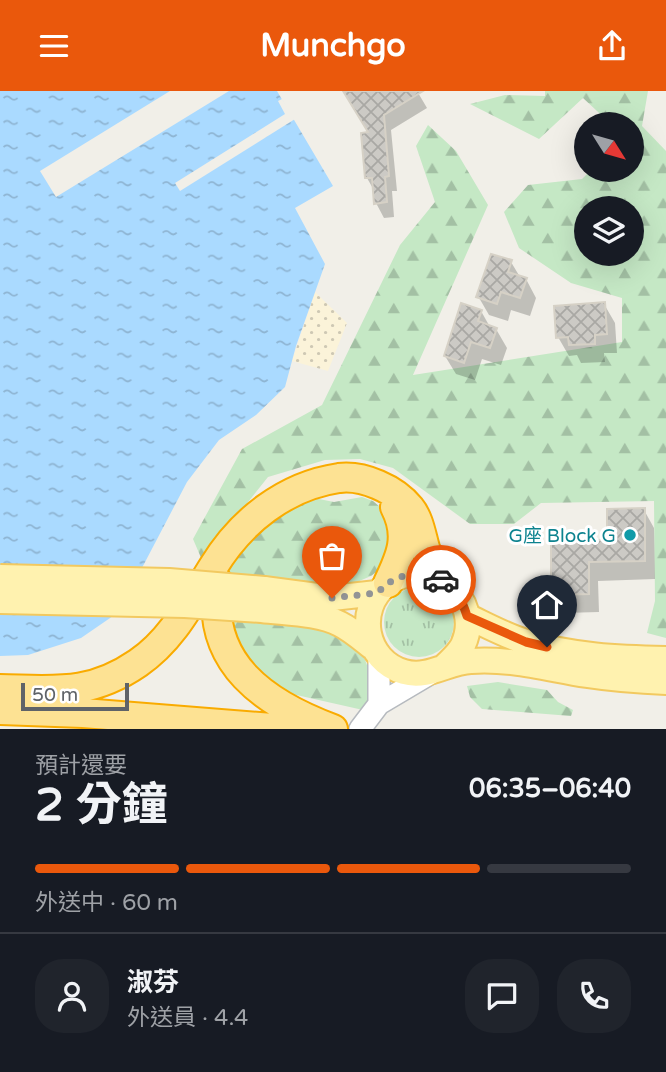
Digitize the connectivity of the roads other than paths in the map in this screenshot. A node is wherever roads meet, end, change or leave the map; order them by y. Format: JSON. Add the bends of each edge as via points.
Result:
{"nodes":[{"id":1,"x":382,"y":487,"type":"junction"},
{"id":2,"x":240,"y":532,"type":"junction"},
{"id":3,"x":0,"y":577,"type":"edge"},
{"id":4,"x":442,"y":580,"type":"junction"},
{"id":5,"x":383,"y":588,"type":"junction"},
{"id":6,"x":263,"y":599,"type":"junction"},
{"id":7,"x":0,"y":601,"type":"edge"},
{"id":8,"x":467,"y":616,"type":"junction"},
{"id":9,"x":376,"y":652,"type":"junction"},
{"id":10,"x":666,"y":659,"type":"edge"},
{"id":11,"x":439,"y":668,"type":"junction"},
{"id":12,"x":666,"y":682,"type":"edge"},
{"id":13,"x":0,"y":689,"type":"edge"},
{"id":14,"x":379,"y":704,"type":"junction"},
{"id":15,"x":0,"y":710,"type":"edge"},
{"id":16,"x":285,"y":729,"type":"edge"},
{"id":17,"x":333,"y":729,"type":"edge"},
{"id":18,"x":360,"y":729,"type":"edge"}],
"edges":[{"from":1,"to":2,"type":"highway","via":[[356,478],[308,485],[271,504]]},
{"from":1,"to":4,"type":"highway","via":[[411,508],[429,560]]},
{"from":1,"to":5,"type":"highway","via":[[403,530],[402,551]]},
{"from":2,"to":13,"type":"highway","via":[[184,615],[139,662],[104,681],[76,689]]},
{"from":2,"to":17,"type":"highway","via":[[222,563],[217,586],[225,647],[241,673],[266,696]]},
{"from":3,"to":6,"type":"main road","bridge":true,"via":[[169,581]]},
{"from":4,"to":5,"type":"main road","via":[[413,574]]},
{"from":4,"to":8,"type":"main road","via":[[460,597]]},
{"from":5,"to":6,"type":"main road","via":[[332,598]]},
{"from":5,"to":9,"type":"main road","via":[[367,619]]},
{"from":6,"to":7,"type":"main road","bridge":true,"via":[[185,605]]},
{"from":6,"to":9,"type":"main road","via":[[333,621]]},
{"from":8,"to":10,"type":"main road","via":[[547,647],[600,656]]},
{"from":8,"to":11,"type":"main road","via":[[463,644]]},
{"from":9,"to":11,"type":"main road","via":[[396,670],[420,674]]},
{"from":9,"to":14,"type":"main road"},
{"from":11,"to":12,"type":"main road","via":[[468,661],[510,662],[590,676]]},
{"from":11,"to":14,"type":"main road"},
{"from":14,"to":18,"type":"main road"},
{"from":15,"to":16,"type":"highway"}]}
